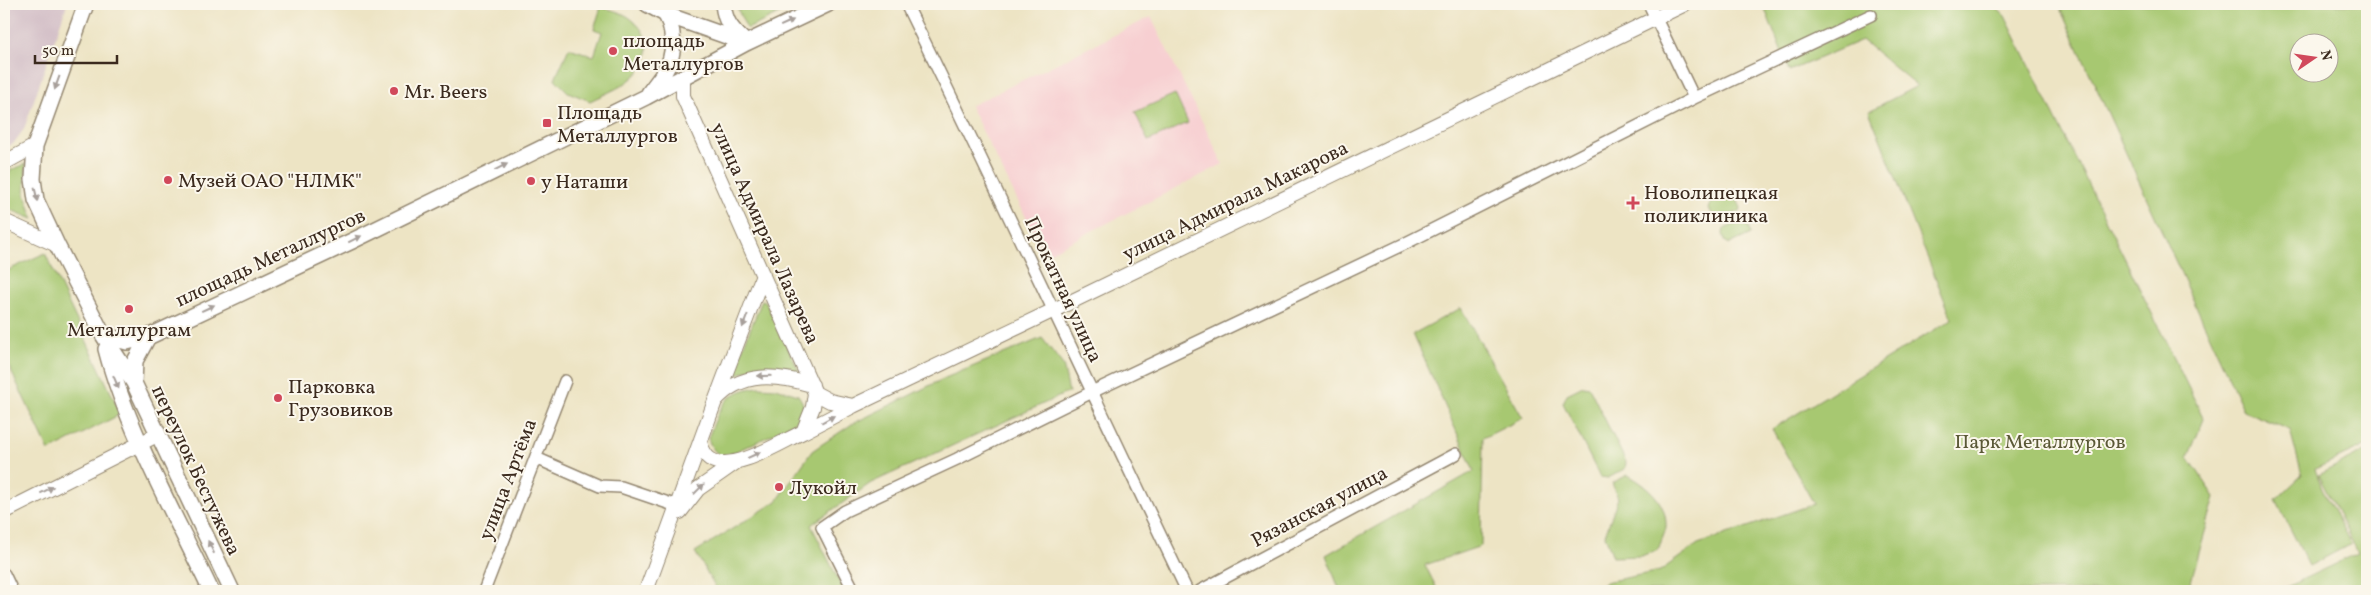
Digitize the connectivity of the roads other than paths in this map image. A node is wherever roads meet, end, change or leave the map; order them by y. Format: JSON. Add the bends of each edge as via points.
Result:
{"nodes":[{"id":1,"x":86,"y":4,"type":"edge"},
{"id":2,"x":647,"y":4,"type":"edge"},
{"id":3,"x":723,"y":4,"type":"edge"},
{"id":4,"x":828,"y":4,"type":"edge"},
{"id":5,"x":906,"y":4,"type":"edge"},
{"id":6,"x":1649,"y":4,"type":"edge"},
{"id":7,"x":1686,"y":4,"type":"edge"},
{"id":8,"x":662,"y":10,"type":"edge"},
{"id":9,"x":1871,"y":15,"type":"dead end"},
{"id":10,"x":1656,"y":18,"type":"junction"},
{"id":11,"x":674,"y":38,"type":"junction"},
{"id":12,"x":746,"y":43,"type":"junction"},
{"id":13,"x":683,"y":77,"type":"junction"},
{"id":14,"x":683,"y":96,"type":"joint"},
{"id":15,"x":646,"y":97,"type":"junction"},
{"id":16,"x":1694,"y":98,"type":"junction"},
{"id":17,"x":35,"y":146,"type":"junction"},
{"id":18,"x":4,"y":162,"type":"edge"},
{"id":19,"x":4,"y":222,"type":"edge"},
{"id":20,"x":57,"y":245,"type":"junction"},
{"id":21,"x":763,"y":275,"type":"junction"},
{"id":22,"x":1052,"y":311,"type":"junction"},
{"id":23,"x":102,"y":335,"type":"junction"},
{"id":24,"x":148,"y":337,"type":"junction"},
{"id":25,"x":565,"y":381,"type":"dead end"},
{"id":26,"x":134,"y":383,"type":"junction"},
{"id":27,"x":813,"y":389,"type":"junction"},
{"id":28,"x":1092,"y":392,"type":"junction"},
{"id":29,"x":715,"y":400,"type":"junction"},
{"id":30,"x":852,"y":406,"type":"junction"},
{"id":31,"x":803,"y":432,"type":"junction"},
{"id":32,"x":157,"y":435,"type":"junction"},
{"id":33,"x":141,"y":442,"type":"junction"},
{"id":34,"x":700,"y":443,"type":"junction"},
{"id":35,"x":1456,"y":454,"type":"dead end"},
{"id":36,"x":536,"y":458,"type":"junction"},
{"id":37,"x":735,"y":463,"type":"junction"},
{"id":38,"x":677,"y":506,"type":"junction"},
{"id":39,"x":4,"y":512,"type":"edge"},
{"id":40,"x":671,"y":524,"type":"junction"},
{"id":41,"x":4,"y":574,"type":"edge"},
{"id":42,"x":12,"y":591,"type":"edge"},
{"id":43,"x":211,"y":591,"type":"edge"},
{"id":44,"x":232,"y":591,"type":"edge"},
{"id":45,"x":484,"y":591,"type":"edge"},
{"id":46,"x":646,"y":591,"type":"edge"},
{"id":47,"x":854,"y":591,"type":"edge"},
{"id":48,"x":1187,"y":591,"type":"edge"},
{"id":49,"x":1200,"y":591,"type":"edge"}],
"edges":[{"from":1,"to":17,"type":"main road","one_way":true},
{"from":2,"to":8,"type":"main road"},
{"from":3,"to":12,"type":"main road","via":[[724,18],[729,27]]},
{"from":12,"to":4,"type":"main road","one_way":true},
{"from":5,"to":22,"type":"street","name":"Прокатная улица"},
{"from":6,"to":10,"type":"street"},
{"from":7,"to":10,"type":"street","name":"улица Адмирала Макарова"},
{"from":8,"to":11,"type":"main road","name":"площадь Металлургов"},
{"from":8,"to":12,"type":"main road"},
{"from":9,"to":16,"type":"street"},
{"from":10,"to":16,"type":"street"},
{"from":10,"to":22,"type":"street","name":"улица Адмирала Макарова"},
{"from":11,"to":13,"type":"main road","name":"площадь Металлургов"},
{"from":11,"to":15,"type":"main road","name":"площадь Металлургов","via":[[667,69]]},
{"from":12,"to":13,"type":"main road"},
{"from":13,"to":14,"type":"street","name":"площадь Металлургов"},
{"from":13,"to":15,"type":"main road"},
{"from":14,"to":21,"type":"street","name":"улица Адмирала Лазарева"},
{"from":24,"to":15,"type":"main road","name":"площадь Металлургов","one_way":true},
{"from":16,"to":28,"type":"street","via":[[1404,244]]},
{"from":17,"to":18,"type":"street"},
{"from":17,"to":20,"type":"main road","one_way":true,"via":[[33,179],[36,200]]},
{"from":19,"to":20,"type":"street"},
{"from":20,"to":23,"type":"main road"},
{"from":21,"to":27,"type":"street","name":"улица Адмирала Лазарева"},
{"from":21,"to":29,"type":"street","one_way":true},
{"from":22,"to":28,"type":"street","name":"Прокатная улица"},
{"from":22,"to":30,"type":"street","name":"улица Адмирала Макарова"},
{"from":23,"to":24,"type":"main road","name":"площадь Металлургов","via":[[126,342]]},
{"from":23,"to":26,"type":"main road"},
{"from":23,"to":33,"type":"main road","name":"переулок Бестужева","one_way":true,"via":[[112,372]]},
{"from":24,"to":26,"type":"main road","name":"переулок Бестужева","via":[[135,361]]},
{"from":25,"to":36,"type":"street","name":"улица Артёма"},
{"from":26,"to":32,"type":"main road","name":"переулок Бестужева"},
{"from":27,"to":29,"type":"street","one_way":true,"via":[[784,378],[758,376],[735,384]]},
{"from":27,"to":30,"type":"street","via":[[830,401]]},
{"from":27,"to":31,"type":"street","via":[[813,407]]},
{"from":28,"to":47,"type":"street","via":[[845,511],[822,527]]},
{"from":28,"to":48,"type":"street","name":"Прокатная улица"},
{"from":29,"to":34,"type":"street"},
{"from":31,"to":30,"type":"street","name":"улица Адмирала Макарова","one_way":true},
{"from":37,"to":31,"type":"street","name":"улица Адмирала Макарова","one_way":true},
{"from":32,"to":33,"type":"street"},
{"from":44,"to":32,"type":"main road","name":"переулок Бестужева","one_way":true},
{"from":39,"to":33,"type":"street","one_way":true},
{"from":33,"to":43,"type":"main road","name":"переулок Бестужева"},
{"from":34,"to":37,"type":"street","via":[[710,459]]},
{"from":34,"to":38,"type":"street"},
{"from":35,"to":49,"type":"street","name":"Рязанская улица"},
{"from":36,"to":38,"type":"street","via":[[600,486],[621,487]]},
{"from":36,"to":45,"type":"street","name":"улица Артёма"},
{"from":40,"to":37,"type":"street","one_way":true,"via":[[698,489]]},
{"from":38,"to":40,"type":"street"},
{"from":40,"to":46,"type":"street"},
{"from":41,"to":42,"type":"street"}]}
